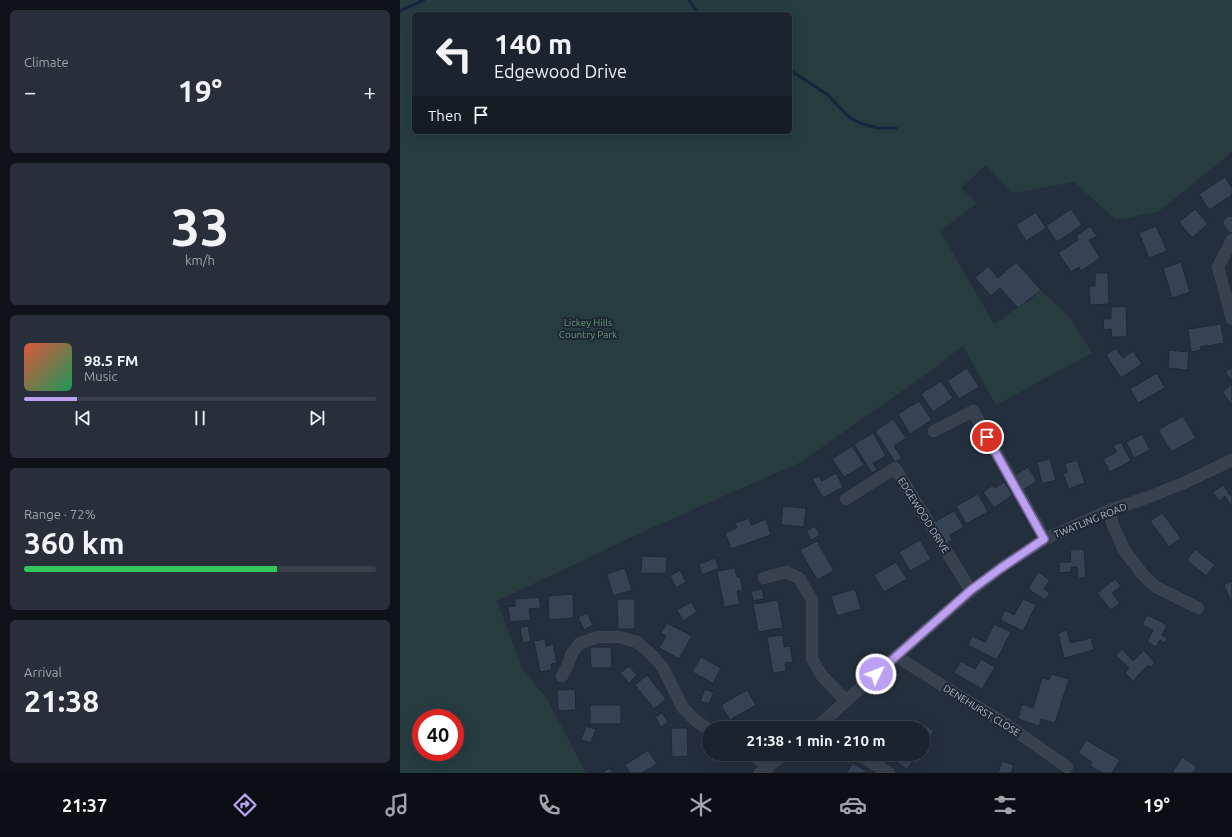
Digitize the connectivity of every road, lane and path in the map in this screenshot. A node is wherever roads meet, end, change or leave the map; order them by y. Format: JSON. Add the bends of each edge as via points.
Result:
{"nodes":[{"id":1,"x":1232,"y":240,"type":"edge"},
{"id":2,"x":1232,"y":319,"type":"edge"},
{"id":3,"x":934,"y":431,"type":"dead end"},
{"id":4,"x":1232,"y":460,"type":"edge"},
{"id":5,"x":846,"y":499,"type":"dead end"},
{"id":6,"x":1110,"y":510,"type":"junction"},
{"id":7,"x":1044,"y":539,"type":"junction"},
{"id":8,"x":764,"y":578,"type":"dead end"},
{"id":9,"x":971,"y":590,"type":"junction"},
{"id":10,"x":1198,"y":608,"type":"dead end"},
{"id":11,"x":896,"y":656,"type":"junction"},
{"id":12,"x":562,"y":676,"type":"dead end"},
{"id":13,"x":846,"y":701,"type":"junction"},
{"id":14,"x":824,"y":721,"type":"edge"},
{"id":15,"x":702,"y":725,"type":"edge"},
{"id":16,"x":757,"y":761,"type":"edge"},
{"id":17,"x":775,"y":761,"type":"edge"},
{"id":18,"x":869,"y":761,"type":"edge"},
{"id":19,"x":1067,"y":767,"type":"dead end"},
{"id":20,"x":764,"y":770,"type":"edge"},
{"id":21,"x":889,"y":773,"type":"edge"}],
"edges":[{"from":1,"to":2,"type":"street","via":[[1218,267]]},
{"from":3,"to":7,"type":"street","via":[[973,411]]},
{"from":4,"to":6,"type":"street","name":"TWATLING ROAD","via":[[1186,482]]},
{"from":5,"to":9,"type":"street","name":"EDGEWOOD DRIVE","via":[[895,468]]},
{"from":6,"to":7,"type":"street","name":"TWATLING ROAD"},
{"from":6,"to":10,"type":"street","via":[[1112,523],[1124,550],[1143,575],[1156,587]]},
{"from":7,"to":9,"type":"street","name":"TWATLING ROAD"},
{"from":8,"to":13,"type":"street","via":[[786,572],[798,578],[812,600],[812,659],[822,676]]},
{"from":9,"to":11,"type":"street","name":"TWATLING ROAD"},
{"from":11,"to":13,"type":"street","name":"TWATLING ROAD"},
{"from":11,"to":19,"type":"street","name":"DENEHURST CLOSE","via":[[1003,722]]},
{"from":12,"to":15,"type":"street","via":[[572,653],[580,644],[598,637],[619,637],[637,642],[663,668],[682,708]]},
{"from":13,"to":14,"type":"street","name":"TWATLING ROAD"},
{"from":16,"to":20,"type":"street"},
{"from":17,"to":20,"type":"street"},
{"from":18,"to":21,"type":"street"}]}
